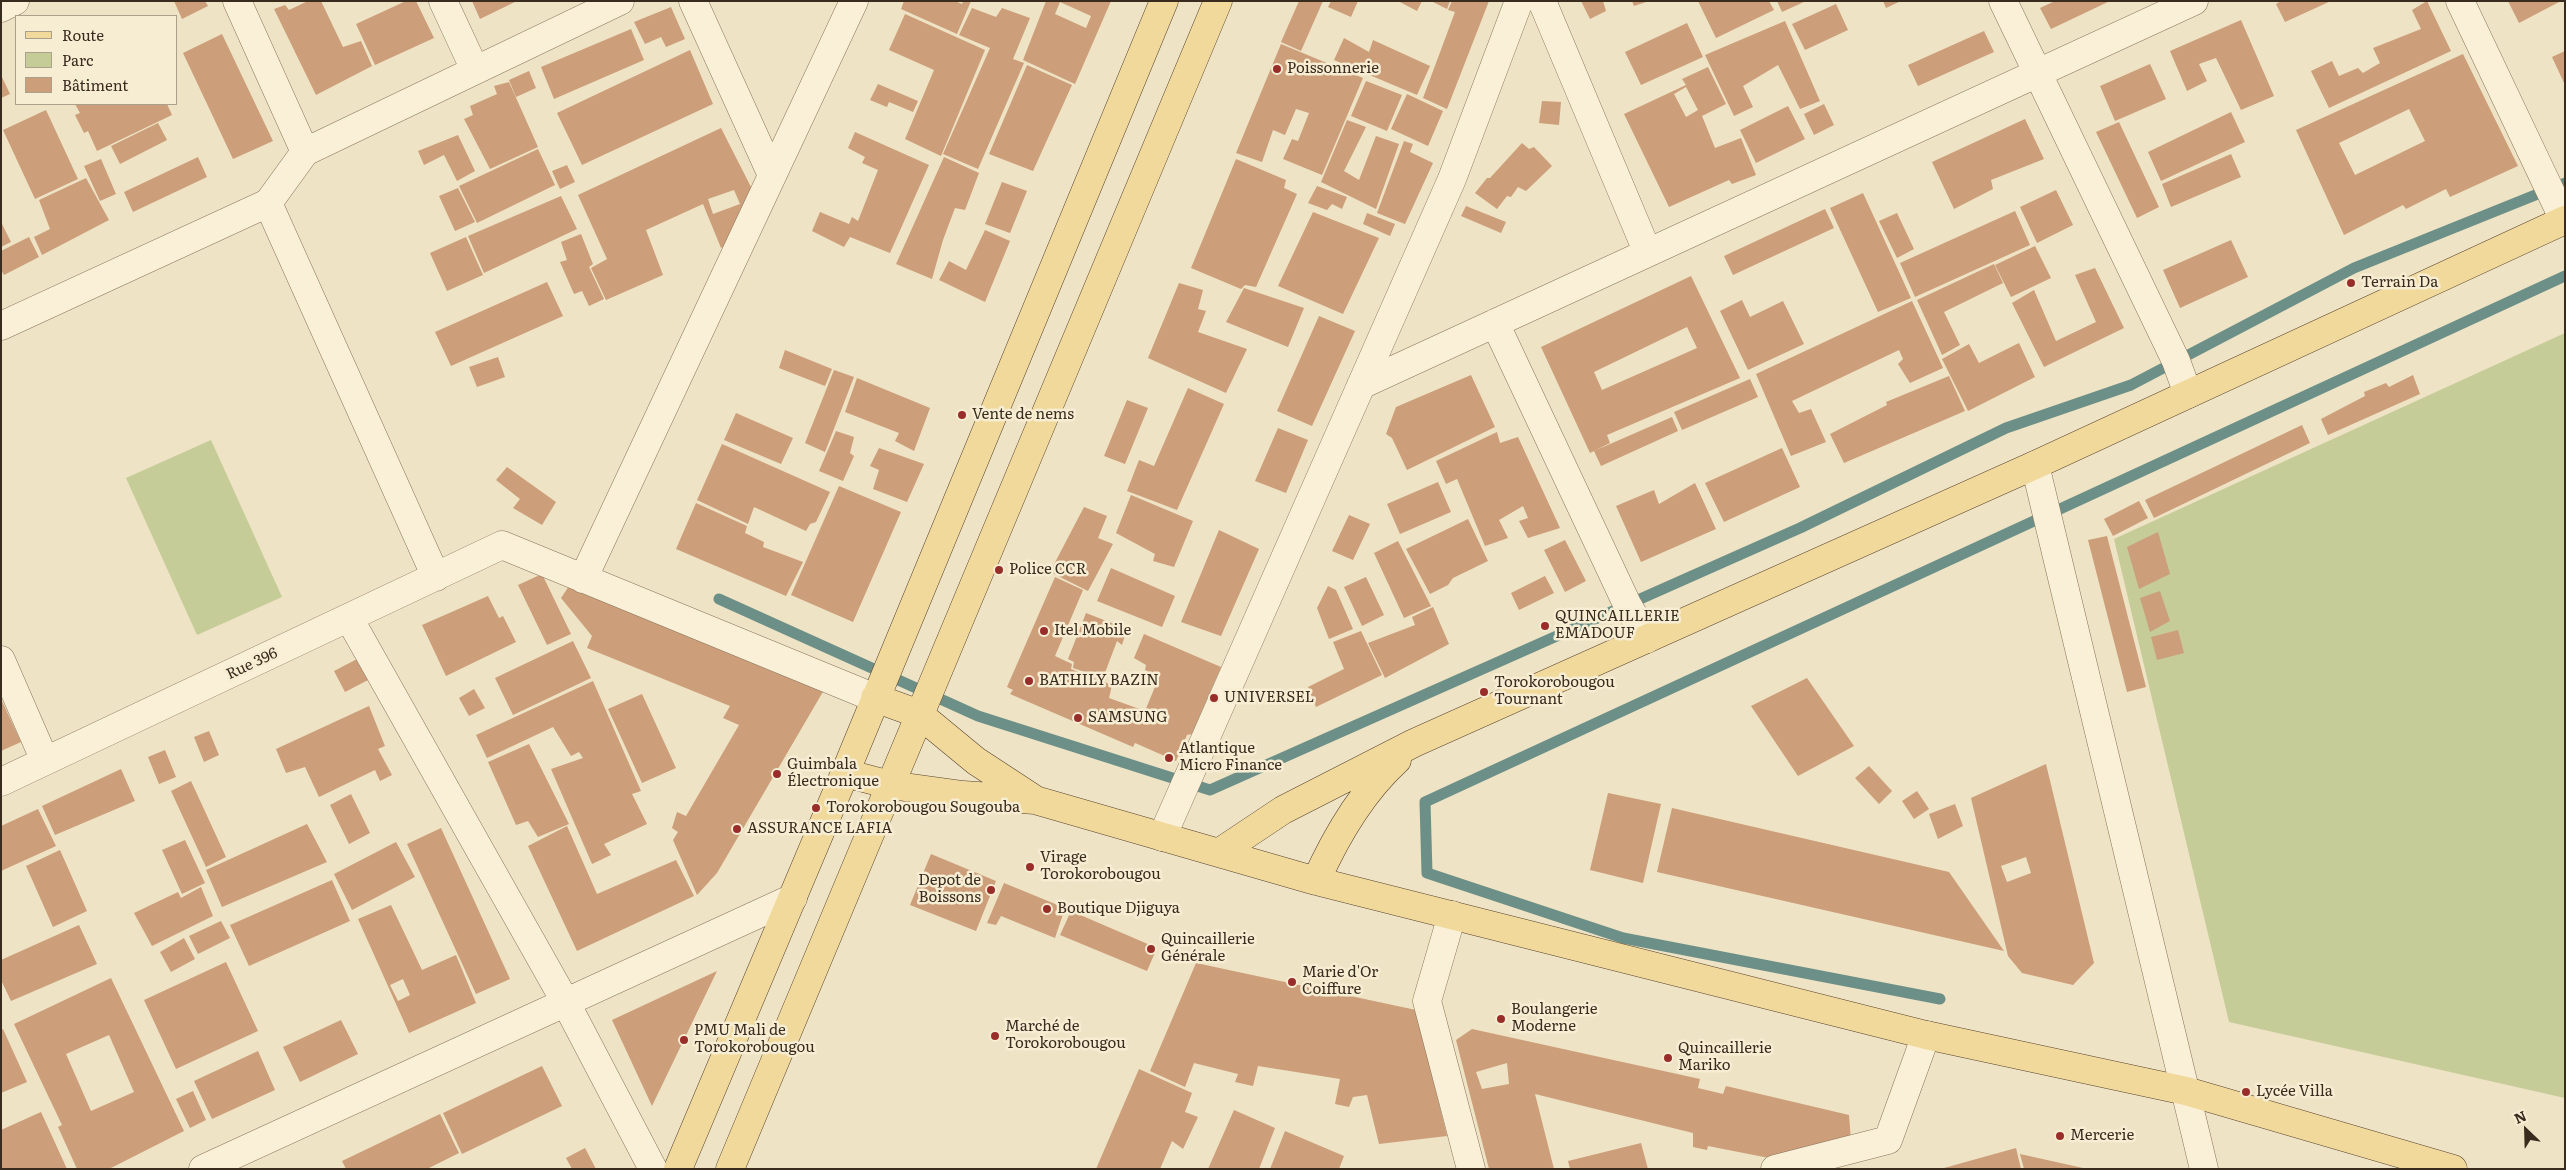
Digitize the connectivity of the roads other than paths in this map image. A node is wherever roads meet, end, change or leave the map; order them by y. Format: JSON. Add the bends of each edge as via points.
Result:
{"nodes":[{"id":1,"x":15,"y":1,"type":"edge"},
{"id":2,"x":237,"y":1,"type":"edge"},
{"id":3,"x":443,"y":1,"type":"edge"},
{"id":4,"x":620,"y":1,"type":"edge"},
{"id":5,"x":693,"y":1,"type":"edge"},
{"id":6,"x":854,"y":1,"type":"edge"},
{"id":7,"x":1164,"y":1,"type":"edge"},
{"id":8,"x":1218,"y":1,"type":"edge"},
{"id":9,"x":1519,"y":1,"type":"edge"},
{"id":10,"x":1542,"y":1,"type":"edge"},
{"id":11,"x":2003,"y":1,"type":"edge"},
{"id":12,"x":2194,"y":1,"type":"edge"},
{"id":13,"x":2460,"y":1,"type":"edge"},
{"id":14,"x":1,"y":8,"type":"edge"},
{"id":15,"x":475,"y":70,"type":"junction"},
{"id":16,"x":2037,"y":73,"type":"junction"},
{"id":17,"x":305,"y":152,"type":"junction"},
{"id":18,"x":771,"y":173,"type":"junction"},
{"id":19,"x":268,"y":203,"type":"junction"},
{"id":20,"x":2565,"y":220,"type":"edge"},
{"id":21,"x":1647,"y":251,"type":"junction"},
{"id":22,"x":1495,"y":323,"type":"junction"},
{"id":23,"x":1,"y":326,"type":"edge"},
{"id":24,"x":1361,"y":385,"type":"junction"},
{"id":25,"x":2188,"y":394,"type":"junction"},
{"id":26,"x":2035,"y":465,"type":"junction"},
{"id":27,"x":436,"y":577,"type":"junction"},
{"id":28,"x":583,"y":578,"type":"junction"},
{"id":29,"x":349,"y":618,"type":"junction"},
{"id":30,"x":1647,"y":639,"type":"junction"},
{"id":31,"x":1,"y":660,"type":"edge"},
{"id":32,"x":875,"y":698,"type":"junction"},
{"id":33,"x":918,"y":714,"type":"junction"},
{"id":34,"x":1414,"y":743,"type":"junction"},
{"id":35,"x":45,"y":761,"type":"junction"},
{"id":36,"x":845,"y":773,"type":"junction"},
{"id":37,"x":1,"y":782,"type":"edge"},
{"id":38,"x":890,"y":785,"type":"junction"},
{"id":39,"x":1035,"y":800,"type":"junction"},
{"id":40,"x":1162,"y":837,"type":"junction"},
{"id":41,"x":1220,"y":852,"type":"junction"},
{"id":42,"x":1316,"y":881,"type":"junction"},
{"id":43,"x":793,"y":898,"type":"junction"},
{"id":44,"x":1452,"y":915,"type":"junction"},
{"id":45,"x":566,"y":1002,"type":"junction"},
{"id":46,"x":1926,"y":1035,"type":"junction"},
{"id":47,"x":2186,"y":1091,"type":"junction"},
{"id":48,"x":203,"y":1169,"type":"edge"},
{"id":49,"x":653,"y":1169,"type":"edge"},
{"id":50,"x":678,"y":1169,"type":"edge"},
{"id":51,"x":730,"y":1169,"type":"edge"},
{"id":52,"x":1471,"y":1169,"type":"edge"},
{"id":53,"x":1775,"y":1169,"type":"edge"},
{"id":54,"x":2204,"y":1169,"type":"edge"},
{"id":55,"x":2452,"y":1169,"type":"edge"}],
"edges":[{"from":1,"to":14,"type":"street"},
{"from":2,"to":17,"type":"street"},
{"from":3,"to":15,"type":"street"},
{"from":4,"to":15,"type":"street"},
{"from":5,"to":18,"type":"street"},
{"from":6,"to":18,"type":"street"},
{"from":7,"to":32,"type":"main road"},
{"from":8,"to":33,"type":"main road"},
{"from":9,"to":24,"type":"street","via":[[1452,179]]},
{"from":10,"to":21,"type":"street"},
{"from":11,"to":16,"type":"street"},
{"from":12,"to":16,"type":"street"},
{"from":13,"to":20,"type":"street"},
{"from":15,"to":17,"type":"street"},
{"from":16,"to":21,"type":"street"},
{"from":16,"to":25,"type":"street","via":[[2176,361]]},
{"from":17,"to":19,"type":"street"},
{"from":18,"to":28,"type":"street"},
{"from":19,"to":23,"type":"street"},
{"from":19,"to":27,"type":"street"},
{"from":20,"to":25,"type":"main road"},
{"from":21,"to":22,"type":"street"},
{"from":22,"to":24,"type":"street"},
{"from":22,"to":30,"type":"street","via":[[1627,604]]},
{"from":24,"to":40,"type":"street"},
{"from":25,"to":26,"type":"main road"},
{"from":26,"to":30,"type":"main road"},
{"from":26,"to":47,"type":"street"},
{"from":27,"to":28,"type":"street","name":"Rue 396","via":[[502,545]]},
{"from":27,"to":29,"type":"street","name":"Rue 396"},
{"from":28,"to":32,"type":"street"},
{"from":29,"to":35,"type":"street","name":"Rue 396"},
{"from":29,"to":45,"type":"street"},
{"from":30,"to":34,"type":"main road"},
{"from":31,"to":35,"type":"street"},
{"from":32,"to":33,"type":"main road"},
{"from":32,"to":36,"type":"main road"},
{"from":33,"to":38,"type":"main road"},
{"from":33,"to":39,"type":"main road","via":[[976,760]]},
{"from":34,"to":41,"type":"main road","via":[[1283,810]]},
{"from":34,"to":42,"type":"main road","via":[[1375,783],[1334,839]]},
{"from":35,"to":37,"type":"street","name":"Rue 396"},
{"from":36,"to":38,"type":"main road"},
{"from":36,"to":43,"type":"main road"},
{"from":38,"to":39,"type":"main road"},
{"from":38,"to":51,"type":"main road"},
{"from":39,"to":40,"type":"main road"},
{"from":40,"to":41,"type":"main road"},
{"from":41,"to":42,"type":"main road"},
{"from":42,"to":44,"type":"main road"},
{"from":43,"to":45,"type":"street"},
{"from":43,"to":50,"type":"main road"},
{"from":44,"to":46,"type":"main road"},
{"from":44,"to":52,"type":"street","via":[[1427,1001]]},
{"from":45,"to":48,"type":"street"},
{"from":45,"to":49,"type":"street"},
{"from":46,"to":47,"type":"main road"},
{"from":46,"to":53,"type":"street","via":[[1888,1140]]},
{"from":47,"to":54,"type":"street"},
{"from":47,"to":55,"type":"main road"}]}
